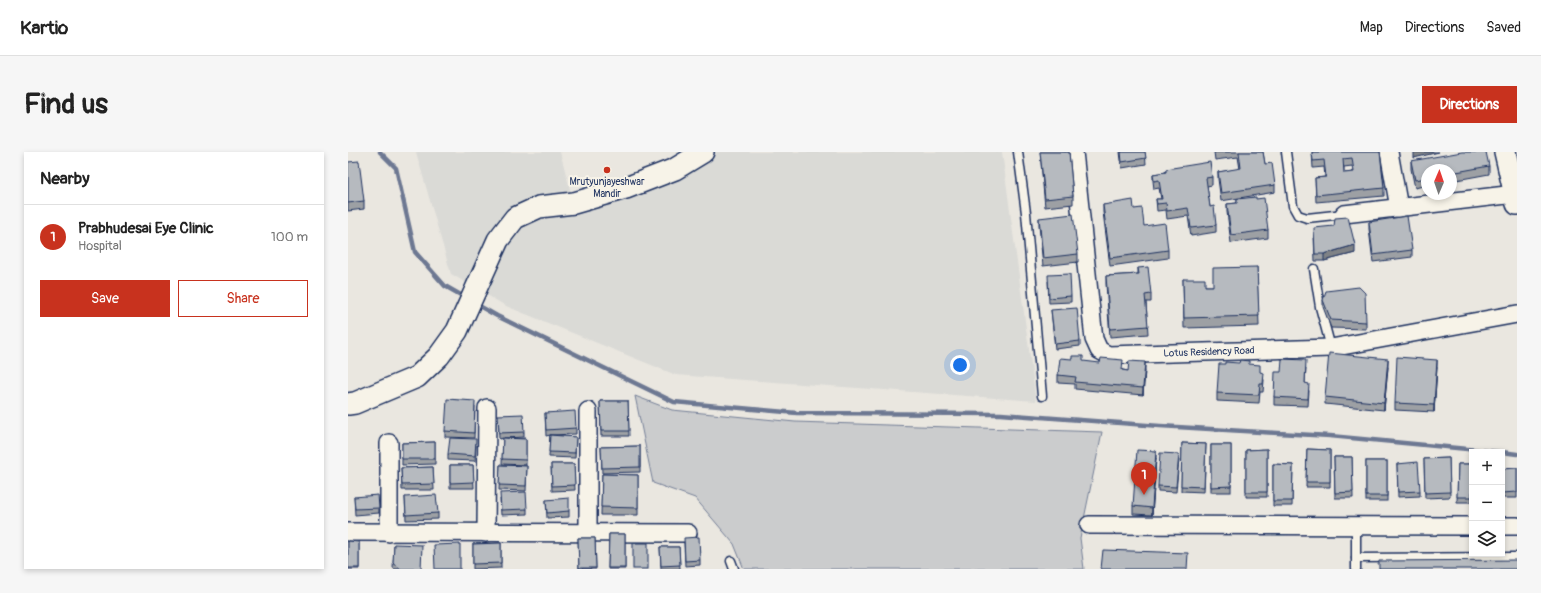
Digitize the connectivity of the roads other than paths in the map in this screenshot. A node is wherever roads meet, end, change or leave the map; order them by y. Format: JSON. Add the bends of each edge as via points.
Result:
{"nodes":[{"id":1,"x":703,"y":152,"type":"edge"},
{"id":2,"x":1018,"y":152,"type":"edge"},
{"id":3,"x":1074,"y":152,"type":"edge"},
{"id":4,"x":1286,"y":152,"type":"edge"},
{"id":5,"x":1389,"y":152,"type":"edge"},
{"id":6,"x":1505,"y":152,"type":"edge"},
{"id":7,"x":1515,"y":190,"type":"edge"},
{"id":8,"x":1399,"y":208,"type":"junction"},
{"id":9,"x":1344,"y":214,"type":"joint"},
{"id":10,"x":1314,"y":269,"type":"dead end"},
{"id":11,"x":1517,"y":314,"type":"edge"},
{"id":12,"x":1331,"y":348,"type":"junction"},
{"id":13,"x":1042,"y":396,"type":"dead end"},
{"id":14,"x":348,"y":404,"type":"edge"},
{"id":15,"x":487,"y":408,"type":"dead end"},
{"id":16,"x":588,"y":411,"type":"dead end"},
{"id":17,"x":389,"y":443,"type":"dead end"},
{"id":18,"x":1088,"y":525,"type":"dead end"},
{"id":19,"x":1356,"y":526,"type":"junction"},
{"id":20,"x":1469,"y":526,"type":"edge"},
{"id":21,"x":1505,"y":526,"type":"edge"},
{"id":22,"x":1517,"y":526,"type":"edge"},
{"id":23,"x":348,"y":532,"type":"edge"},
{"id":24,"x":389,"y":532,"type":"junction"},
{"id":25,"x":486,"y":533,"type":"junction"},
{"id":26,"x":588,"y":533,"type":"junction"},
{"id":27,"x":688,"y":533,"type":"dead end"},
{"id":28,"x":1517,"y":557,"type":"edge"},
{"id":29,"x":1356,"y":558,"type":"junction"},
{"id":30,"x":1356,"y":569,"type":"edge"}],
"edges":[{"from":1,"to":14,"type":"street","via":[[675,169],[626,188],[574,203],[539,207],[515,218],[498,240],[457,331],[439,356],[417,377]]},
{"from":2,"to":13,"type":"lane"},
{"from":3,"to":12,"type":"street","name":"Lotus Residency Road","via":[[1094,339],[1099,350],[1108,355]]},
{"from":4,"to":9,"type":"lane","via":[[1293,206],[1298,215],[1307,218]]},
{"from":5,"to":8,"type":"street"},
{"from":6,"to":7,"type":"street"},
{"from":7,"to":8,"type":"street"},
{"from":8,"to":9,"type":"street"},
{"from":10,"to":12,"type":"lane","via":[[1320,307]]},
{"from":11,"to":12,"type":"street","name":"Lotus Residency Road"},
{"from":15,"to":25,"type":"street"},
{"from":16,"to":26,"type":"street"},
{"from":17,"to":24,"type":"street"},
{"from":18,"to":19,"type":"street"},
{"from":19,"to":20,"type":"street"},
{"from":19,"to":29,"type":"lane"},
{"from":21,"to":22,"type":"street"},
{"from":23,"to":24,"type":"street"},
{"from":24,"to":25,"type":"street"},
{"from":25,"to":26,"type":"street"},
{"from":26,"to":27,"type":"street"},
{"from":28,"to":29,"type":"lane"},
{"from":29,"to":30,"type":"lane"}]}
